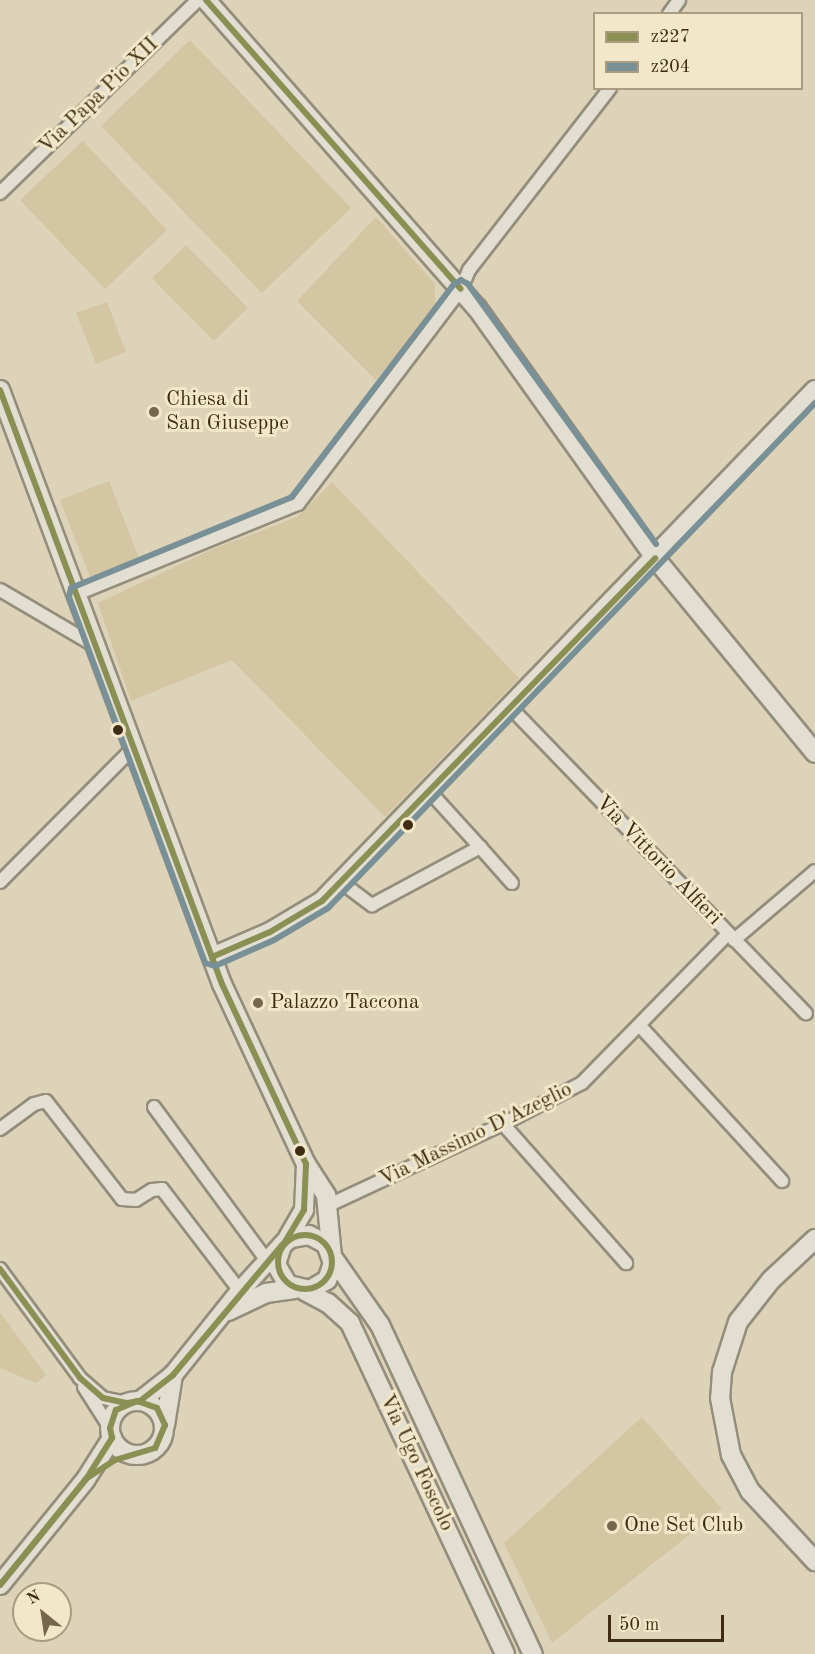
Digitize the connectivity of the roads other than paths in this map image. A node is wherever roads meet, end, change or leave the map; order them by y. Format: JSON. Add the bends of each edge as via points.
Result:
{"nodes":[{"id":1,"x":198,"y":0,"type":"edge"},
{"id":2,"x":206,"y":0,"type":"edge"},
{"id":3,"x":608,"y":90,"type":"edge"},
{"id":4,"x":0,"y":193,"type":"edge"},
{"id":5,"x":461,"y":289,"type":"junction"},
{"id":6,"x":0,"y":390,"type":"edge"},
{"id":7,"x":815,"y":390,"type":"edge"},
{"id":8,"x":655,"y":558,"type":"junction"},
{"id":9,"x":0,"y":590,"type":"edge"},
{"id":10,"x":77,"y":594,"type":"junction"},
{"id":11,"x":98,"y":648,"type":"junction"},
{"id":12,"x":510,"y":707,"type":"junction"},
{"id":13,"x":134,"y":747,"type":"junction"},
{"id":14,"x":815,"y":753,"type":"edge"},
{"id":15,"x":429,"y":791,"type":"junction"},
{"id":16,"x":480,"y":847,"type":"junction"},
{"id":17,"x":815,"y":871,"type":"edge"},
{"id":18,"x":0,"y":882,"type":"edge"},
{"id":19,"x":341,"y":882,"type":"junction"},
{"id":20,"x":512,"y":883,"type":"dead end"},
{"id":21,"x":731,"y":937,"type":"junction"},
{"id":22,"x":212,"y":957,"type":"junction"},
{"id":23,"x":806,"y":1014,"type":"dead end"},
{"id":24,"x":641,"y":1027,"type":"junction"},
{"id":25,"x":154,"y":1107,"type":"dead end"},
{"id":26,"x":503,"y":1124,"type":"junction"},
{"id":27,"x":0,"y":1129,"type":"edge"},
{"id":28,"x":306,"y":1164,"type":"junction"},
{"id":29,"x":782,"y":1181,"type":"dead end"},
{"id":30,"x":329,"y":1205,"type":"junction"},
{"id":31,"x":815,"y":1239,"type":"edge"},
{"id":32,"x":283,"y":1244,"type":"junction"},
{"id":33,"x":332,"y":1257,"type":"junction"},
{"id":34,"x":267,"y":1261,"type":"junction"},
{"id":35,"x":626,"y":1263,"type":"dead end"},
{"id":36,"x":0,"y":1269,"type":"edge"},
{"id":37,"x":294,"y":1287,"type":"junction"},
{"id":38,"x":240,"y":1291,"type":"junction"},
{"id":39,"x":224,"y":1313,"type":"junction"},
{"id":40,"x":172,"y":1375,"type":"junction"},
{"id":41,"x":80,"y":1378,"type":"junction"},
{"id":42,"x":133,"y":1402,"type":"junction"},
{"id":43,"x":165,"y":1425,"type":"junction"},
{"id":44,"x":111,"y":1433,"type":"junction"},
{"id":45,"x":129,"y":1454,"type":"junction"},
{"id":46,"x":86,"y":1479,"type":"junction"},
{"id":47,"x":815,"y":1561,"type":"edge"},
{"id":48,"x":0,"y":1585,"type":"edge"},
{"id":49,"x":505,"y":1654,"type":"edge"},
{"id":50,"x":533,"y":1654,"type":"edge"}],
"edges":[{"from":1,"to":4,"type":"street","name":"Via Papa Pio XII"},
{"from":2,"to":5,"type":"street"},
{"from":3,"to":5,"type":"street","via":[[469,270]]},
{"from":5,"to":8,"type":"street"},
{"from":5,"to":10,"type":"street","via":[[298,504]]},
{"from":6,"to":10,"type":"street"},
{"from":7,"to":8,"type":"street"},
{"from":8,"to":12,"type":"street"},
{"from":8,"to":14,"type":"street"},
{"from":9,"to":11,"type":"street"},
{"from":10,"to":11,"type":"street"},
{"from":11,"to":13,"type":"street"},
{"from":12,"to":15,"type":"street"},
{"from":12,"to":21,"type":"street","name":"Via Vittorio Alfieri"},
{"from":13,"to":18,"type":"street"},
{"from":13,"to":22,"type":"street"},
{"from":15,"to":16,"type":"street"},
{"from":15,"to":19,"type":"street"},
{"from":16,"to":19,"type":"street","via":[[372,905]]},
{"from":16,"to":20,"type":"street"},
{"from":17,"to":21,"type":"street","name":"Via Massimo D'Azeglio"},
{"from":19,"to":22,"type":"street","via":[[310,911]]},
{"from":21,"to":23,"type":"street","name":"Via Vittorio Alfieri"},
{"from":21,"to":24,"type":"street","name":"Via Massimo D'Azeglio"},
{"from":22,"to":28,"type":"street"},
{"from":24,"to":26,"type":"street","name":"Via Massimo D'Azeglio","via":[[582,1083]]},
{"from":24,"to":29,"type":"street"},
{"from":25,"to":34,"type":"street"},
{"from":26,"to":30,"type":"street","name":"Via Massimo D'Azeglio"},
{"from":26,"to":35,"type":"street"},
{"from":27,"to":38,"type":"street","via":[[34,1104],[45,1101],[122,1198],[136,1200],[162,1189]]},
{"from":28,"to":30,"type":"street"},
{"from":28,"to":32,"type":"street","via":[[304,1210]]},
{"from":30,"to":33,"type":"street"},
{"from":31,"to":47,"type":"street","via":[[771,1280],[738,1322],[727,1350],[720,1398],[731,1455],[750,1491]]},
{"from":32,"to":33,"type":"street","via":[[295,1236],[311,1235],[325,1243]]},
{"from":32,"to":34,"type":"street"},
{"from":32,"to":37,"type":"street","via":[[276,1264]]},
{"from":33,"to":37,"type":"street","via":[[327,1280]]},
{"from":33,"to":50,"type":"street","name":"Via Ugo Foscolo","via":[[369,1307],[401,1370]]},
{"from":34,"to":37,"type":"street"},
{"from":34,"to":38,"type":"street"},
{"from":36,"to":41,"type":"street"},
{"from":37,"to":39,"type":"street","via":[[259,1295]]},
{"from":37,"to":49,"type":"street","name":"Via Ugo Foscolo","via":[[328,1303],[350,1323]]},
{"from":38,"to":39,"type":"street"},
{"from":39,"to":40,"type":"street"},
{"from":40,"to":42,"type":"street"},
{"from":40,"to":43,"type":"street"},
{"from":41,"to":42,"type":"street","via":[[104,1398]]},
{"from":41,"to":44,"type":"street"},
{"from":42,"to":43,"type":"street","via":[[157,1408]]},
{"from":42,"to":44,"type":"street","via":[[116,1410]]},
{"from":43,"to":45,"type":"street","via":[[155,1448],[148,1453]]},
{"from":44,"to":45,"type":"street"},
{"from":44,"to":46,"type":"street"},
{"from":45,"to":46,"type":"street"},
{"from":46,"to":48,"type":"street"}]}
